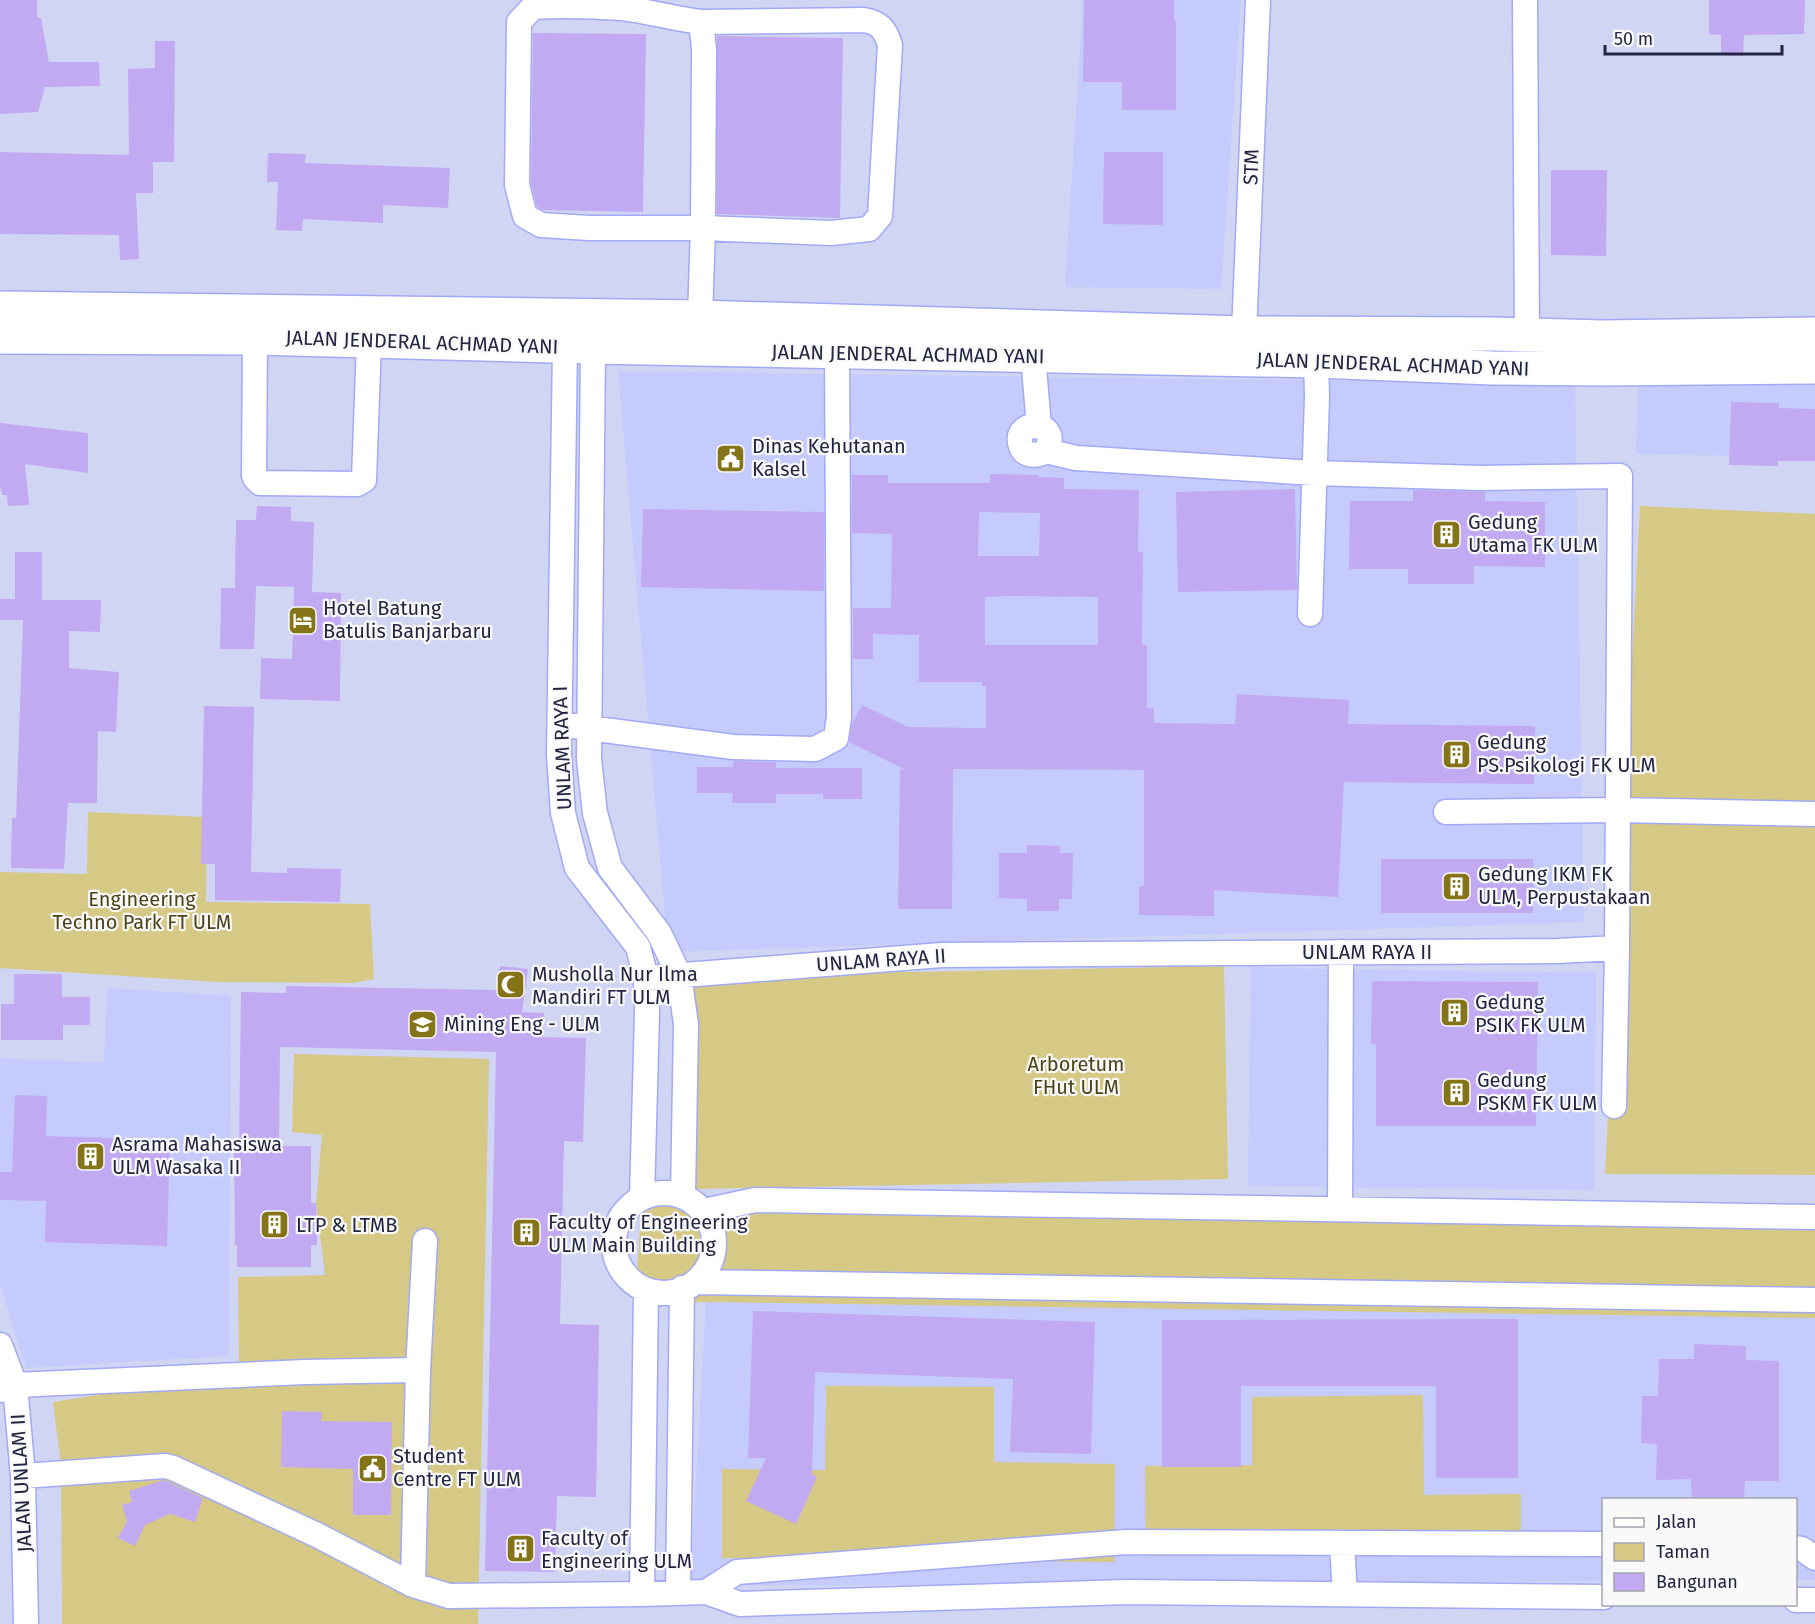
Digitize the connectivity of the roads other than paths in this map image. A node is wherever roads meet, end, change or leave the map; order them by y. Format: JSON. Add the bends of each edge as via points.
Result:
{"nodes":[{"id":1,"x":1258,"y":0,"type":"edge"},
{"id":2,"x":1525,"y":0,"type":"edge"},
{"id":3,"x":701,"y":22,"type":"junction"},
{"id":4,"x":703,"y":228,"type":"junction"},
{"id":5,"x":0,"y":308,"type":"edge"},
{"id":6,"x":700,"y":317,"type":"junction"},
{"id":7,"x":1244,"y":333,"type":"junction"},
{"id":8,"x":1494,"y":334,"type":"junction"},
{"id":9,"x":1815,"y":334,"type":"edge"},
{"id":10,"x":1527,"y":335,"type":"junction"},
{"id":11,"x":1602,"y":337,"type":"junction"},
{"id":12,"x":0,"y":338,"type":"edge"},
{"id":13,"x":255,"y":338,"type":"junction"},
{"id":14,"x":369,"y":341,"type":"junction"},
{"id":15,"x":579,"y":347,"type":"junction"},
{"id":16,"x":837,"y":352,"type":"junction"},
{"id":17,"x":1033,"y":356,"type":"junction"},
{"id":18,"x":1316,"y":361,"type":"junction"},
{"id":19,"x":1815,"y":367,"type":"edge"},
{"id":20,"x":1491,"y":368,"type":"junction"},
{"id":21,"x":1601,"y":369,"type":"junction"},
{"id":22,"x":1315,"y":473,"type":"junction"},
{"id":23,"x":562,"y":550,"type":"junction"},
{"id":24,"x":591,"y":552,"type":"junction"},
{"id":25,"x":1310,"y":614,"type":"dead end"},
{"id":26,"x":559,"y":723,"type":"junction"},
{"id":27,"x":589,"y":728,"type":"junction"},
{"id":28,"x":1618,"y":810,"type":"junction"},
{"id":29,"x":1446,"y":812,"type":"dead end"},
{"id":30,"x":1815,"y":814,"type":"edge"},
{"id":31,"x":1617,"y":948,"type":"junction"},
{"id":32,"x":1341,"y":952,"type":"junction"},
{"id":33,"x":679,"y":975,"type":"junction"},
{"id":34,"x":646,"y":978,"type":"junction"},
{"id":35,"x":1614,"y":1106,"type":"dead end"},
{"id":36,"x":683,"y":1195,"type":"junction"},
{"id":37,"x":642,"y":1198,"type":"junction"},
{"id":38,"x":1340,"y":1209,"type":"junction"},
{"id":39,"x":704,"y":1211,"type":"junction"},
{"id":40,"x":1815,"y":1217,"type":"edge"},
{"id":41,"x":425,"y":1241,"type":"dead end"},
{"id":42,"x":689,"y":1285,"type":"junction"},
{"id":43,"x":646,"y":1290,"type":"junction"},
{"id":44,"x":1815,"y":1300,"type":"edge"},
{"id":45,"x":0,"y":1345,"type":"edge"},
{"id":46,"x":418,"y":1370,"type":"junction"},
{"id":47,"x":8,"y":1388,"type":"edge"},
{"id":48,"x":23,"y":1476,"type":"junction"},
{"id":49,"x":1342,"y":1544,"type":"junction"},
{"id":50,"x":1602,"y":1544,"type":"edge"},
{"id":51,"x":413,"y":1585,"type":"junction"},
{"id":52,"x":706,"y":1592,"type":"junction"},
{"id":53,"x":678,"y":1593,"type":"junction"},
{"id":54,"x":642,"y":1594,"type":"junction"},
{"id":55,"x":1345,"y":1594,"type":"junction"},
{"id":56,"x":1602,"y":1597,"type":"edge"},
{"id":57,"x":1797,"y":1600,"type":"edge"},
{"id":58,"x":1815,"y":1600,"type":"edge"},
{"id":59,"x":26,"y":1624,"type":"edge"}],
"edges":[{"from":1,"to":7,"type":"street","name":"STM"},
{"from":2,"to":10,"type":"street"},
{"from":3,"to":4,"type":"street"},
{"from":3,"to":4,"type":"street","via":[[864,20],[877,23],[886,32],[890,45],[880,216],[868,229],[831,233]]},
{"from":3,"to":4,"type":"street","via":[[624,9],[533,7],[519,22],[517,185],[525,216],[541,225]]},
{"from":4,"to":6,"type":"street"},
{"from":5,"to":6,"type":"highway","name":"JALAN JENDERAL ACHMAD YANI"},
{"from":6,"to":7,"type":"highway","name":"JALAN JENDERAL ACHMAD YANI"},
{"from":7,"to":8,"type":"highway","name":"JALAN JENDERAL ACHMAD YANI"},
{"from":8,"to":10,"type":"highway","name":"JALAN JENDERAL ACHMAD YANI"},
{"from":8,"to":20,"type":"highway"},
{"from":9,"to":11,"type":"highway","name":"JALAN JENDERAL ACHMAD YANI"},
{"from":10,"to":11,"type":"highway","name":"JALAN JENDERAL ACHMAD YANI"},
{"from":11,"to":21,"type":"highway"},
{"from":12,"to":13,"type":"highway","name":"JALAN JENDERAL ACHMAD YANI"},
{"from":13,"to":14,"type":"highway","name":"JALAN JENDERAL ACHMAD YANI"},
{"from":13,"to":14,"type":"street","via":[[254,475],[260,483],[357,484],[364,480]]},
{"from":14,"to":15,"type":"highway","name":"JALAN JENDERAL ACHMAD YANI"},
{"from":15,"to":16,"type":"highway","name":"JALAN JENDERAL ACHMAD YANI"},
{"from":15,"to":23,"type":"street","name":"UNLAM RAYA I"},
{"from":15,"to":24,"type":"street","name":"UNLAM RAYA I"},
{"from":16,"to":17,"type":"highway","name":"JALAN JENDERAL ACHMAD YANI"},
{"from":16,"to":27,"type":"street","via":[[836,738],[815,749],[734,747]]},
{"from":17,"to":18,"type":"highway","name":"JALAN JENDERAL ACHMAD YANI"},
{"from":17,"to":22,"type":"street","via":[[1039,426],[1031,426],[1020,436],[1024,451],[1032,455],[1046,451],[1076,458]]},
{"from":18,"to":20,"type":"highway","name":"JALAN JENDERAL ACHMAD YANI"},
{"from":18,"to":22,"type":"street"},
{"from":19,"to":21,"type":"highway","name":"JALAN JENDERAL ACHMAD YANI"},
{"from":20,"to":21,"type":"highway","name":"JALAN JENDERAL ACHMAD YANI"},
{"from":22,"to":25,"type":"street"},
{"from":22,"to":28,"type":"street","via":[[1480,478],[1620,476]]},
{"from":23,"to":24,"type":"street"},
{"from":23,"to":26,"type":"street","name":"UNLAM RAYA I"},
{"from":24,"to":27,"type":"street","name":"UNLAM RAYA I"},
{"from":26,"to":27,"type":"street"},
{"from":26,"to":34,"type":"street","name":"UNLAM RAYA I","via":[[562,813],[577,868],[638,947]]},
{"from":27,"to":33,"type":"street","name":"UNLAM RAYA I","via":[[595,813],[610,868],[659,933]]},
{"from":28,"to":29,"type":"street"},
{"from":28,"to":30,"type":"street"},
{"from":28,"to":31,"type":"street"},
{"from":31,"to":32,"type":"street","name":"UNLAM RAYA II"},
{"from":31,"to":35,"type":"street"},
{"from":32,"to":33,"type":"street","name":"UNLAM RAYA II","via":[[942,955]]},
{"from":32,"to":38,"type":"street"},
{"from":33,"to":34,"type":"street","name":"UNLAM RAYA II"},
{"from":33,"to":36,"type":"street","name":"UNLAM RAYA I","via":[[686,1024]]},
{"from":34,"to":37,"type":"street","name":"UNLAM RAYA I"},
{"from":36,"to":37,"type":"street"},
{"from":36,"to":39,"type":"street"},
{"from":37,"to":43,"type":"street","via":[[631,1204],[616,1225],[613,1251],[624,1275]]},
{"from":38,"to":39,"type":"street","via":[[755,1200]]},
{"from":38,"to":40,"type":"street"},
{"from":39,"to":42,"type":"street","via":[[715,1235],[712,1261]]},
{"from":41,"to":46,"type":"street"},
{"from":42,"to":43,"type":"street","via":[[672,1293]]},
{"from":42,"to":44,"type":"street"},
{"from":42,"to":53,"type":"street"},
{"from":43,"to":54,"type":"street"},
{"from":45,"to":47,"type":"street","name":"JALAN UNLAM II"},
{"from":46,"to":47,"type":"street","via":[[305,1371]]},
{"from":46,"to":51,"type":"street"},
{"from":47,"to":48,"type":"street","name":"JALAN UNLAM II"},
{"from":48,"to":51,"type":"street","via":[[173,1467]]},
{"from":48,"to":59,"type":"street","name":"JALAN UNLAM II"},
{"from":49,"to":50,"type":"street"},
{"from":49,"to":52,"type":"street","via":[[1126,1542],[767,1568],[737,1572]]},
{"from":49,"to":55,"type":"street"},
{"from":51,"to":54,"type":"street","via":[[449,1596]]},
{"from":52,"to":53,"type":"street"},
{"from":52,"to":55,"type":"street","via":[[740,1604],[1128,1592]]},
{"from":53,"to":54,"type":"street"},
{"from":55,"to":56,"type":"street"},
{"from":57,"to":58,"type":"street"}]}
